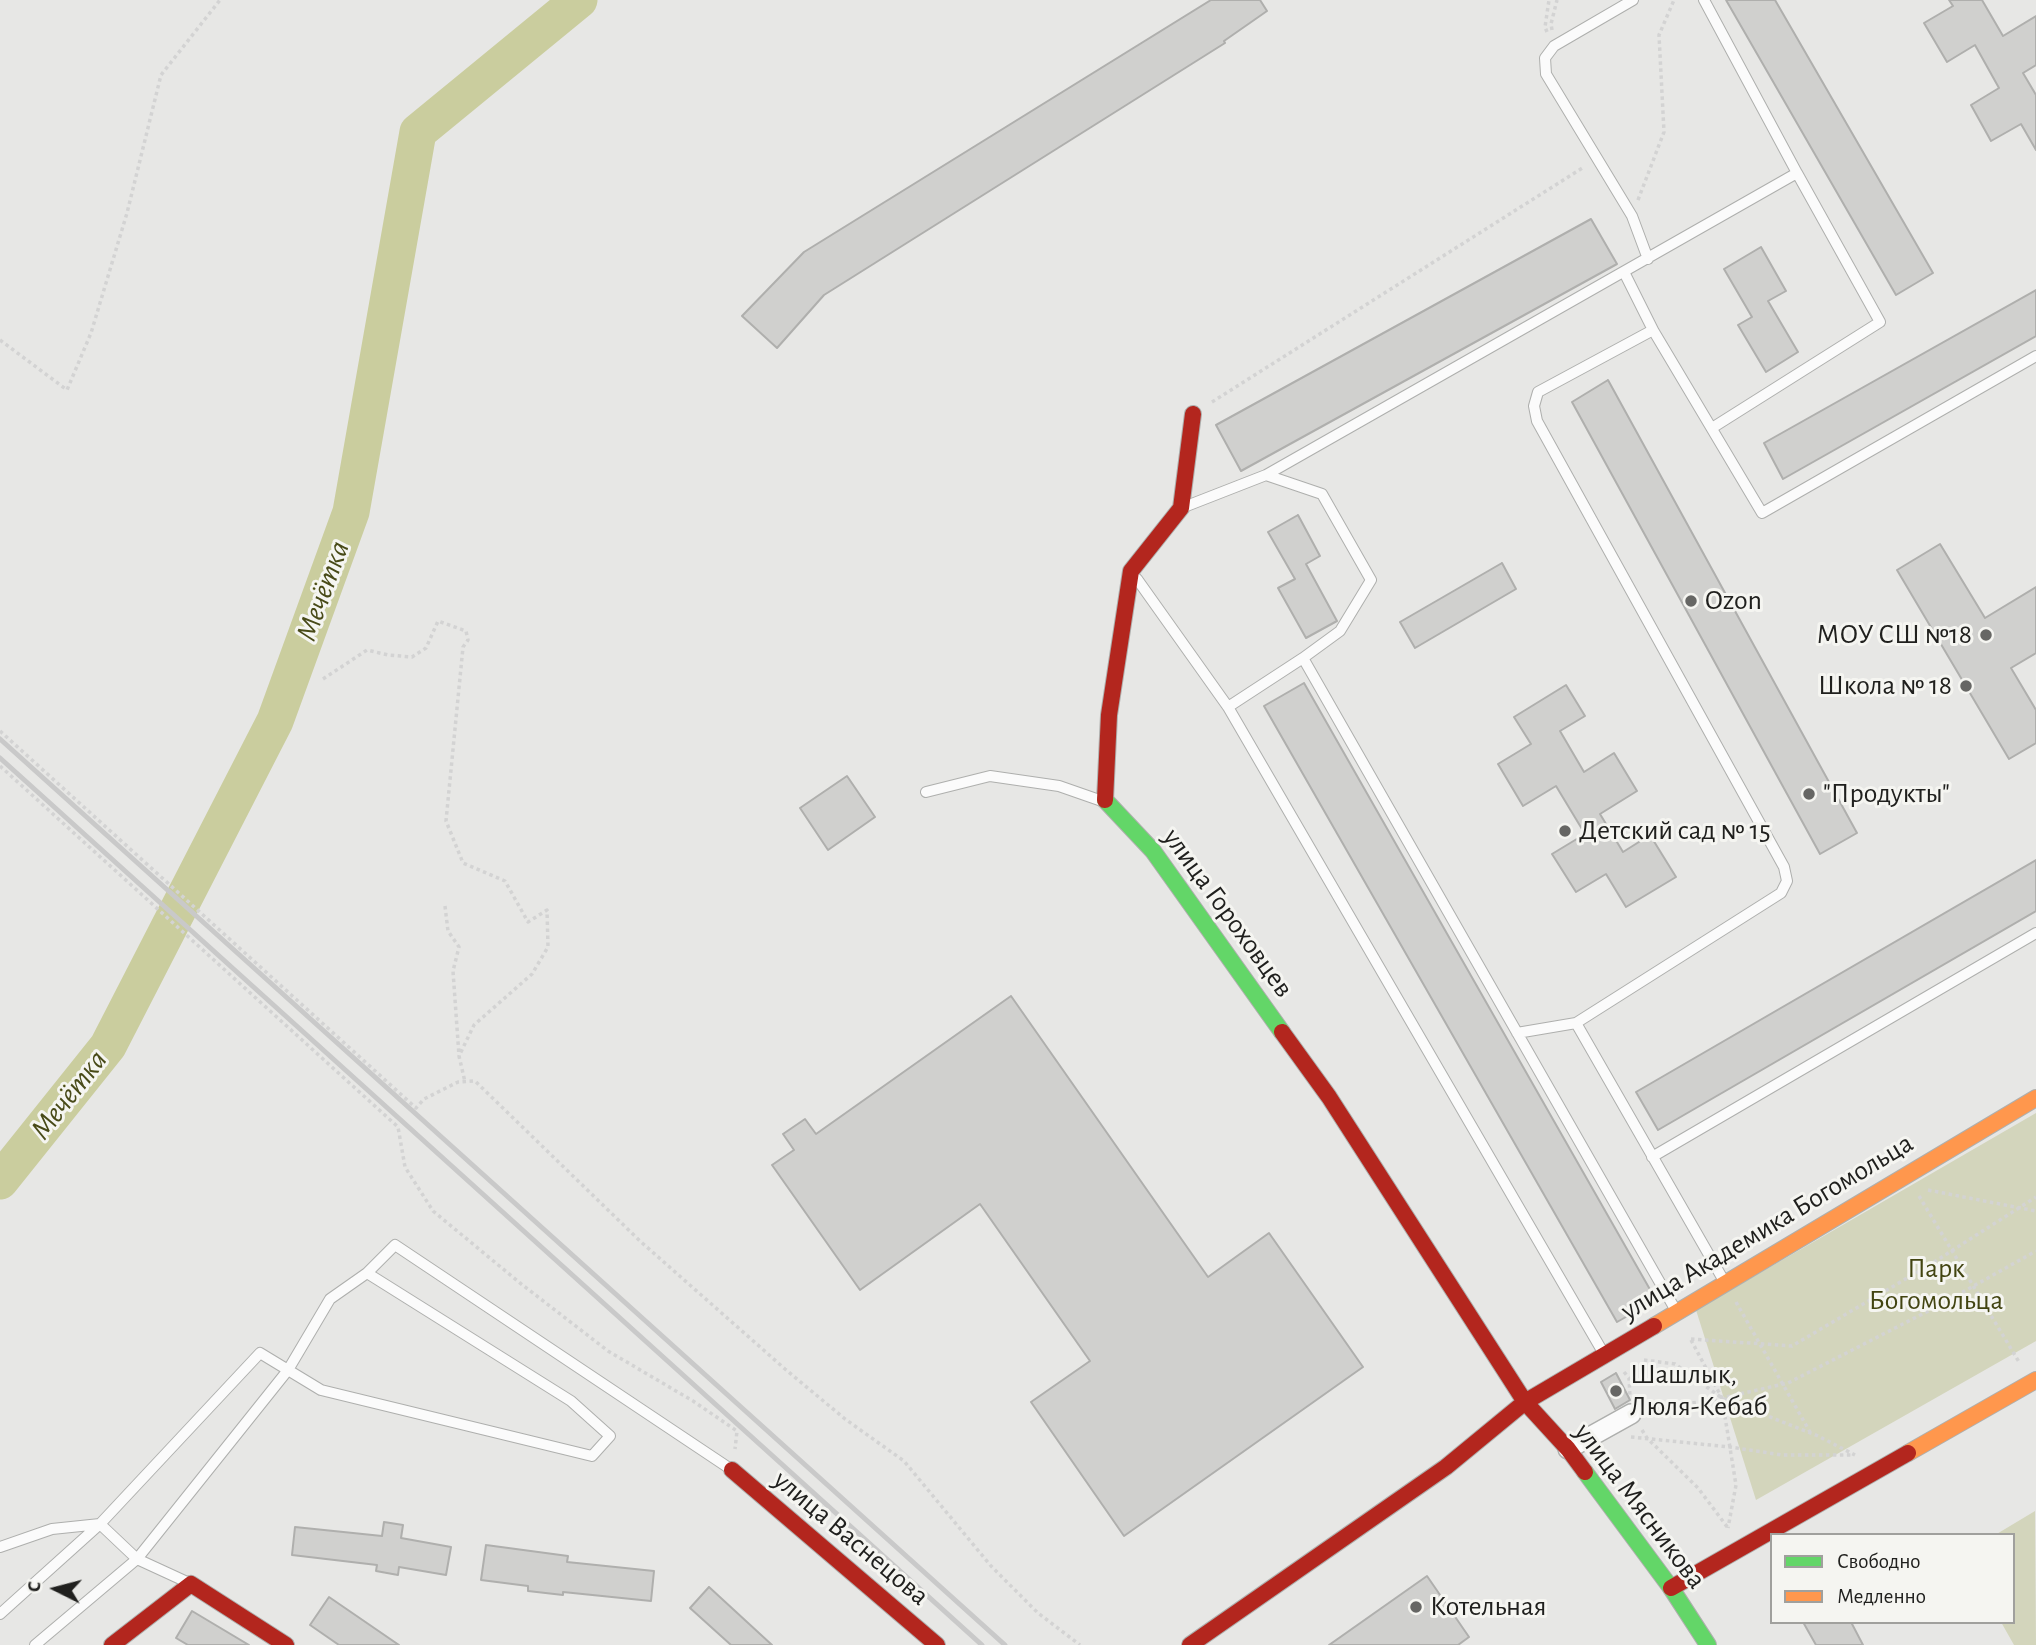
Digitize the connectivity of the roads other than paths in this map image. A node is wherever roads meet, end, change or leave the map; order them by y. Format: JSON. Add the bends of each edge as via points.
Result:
{"nodes":[{"id":1,"x":1633,"y":0,"type":"edge"},
{"id":2,"x":1704,"y":0,"type":"edge"},
{"id":3,"x":1797,"y":173,"type":"junction"},
{"id":4,"x":1648,"y":259,"type":"junction"},
{"id":5,"x":1624,"y":272,"type":"junction"},
{"id":6,"x":1653,"y":330,"type":"junction"},
{"id":7,"x":2036,"y":356,"type":"edge"},
{"id":8,"x":1193,"y":414,"type":"road end"},
{"id":9,"x":1712,"y":428,"type":"junction"},
{"id":10,"x":1266,"y":475,"type":"junction"},
{"id":11,"x":1181,"y":508,"type":"junction"},
{"id":12,"x":1131,"y":570,"type":"junction"},
{"id":13,"x":1303,"y":658,"type":"junction"},
{"id":14,"x":1228,"y":707,"type":"junction"},
{"id":15,"x":926,"y":792,"type":"dead end"},
{"id":16,"x":1105,"y":802,"type":"junction"},
{"id":17,"x":2036,"y":933,"type":"edge"},
{"id":18,"x":1576,"y":1023,"type":"junction"},
{"id":19,"x":1517,"y":1033,"type":"junction"},
{"id":20,"x":2036,"y":1098,"type":"edge"},
{"id":21,"x":1652,"y":1157,"type":"junction"},
{"id":22,"x":367,"y":1273,"type":"junction"},
{"id":23,"x":1724,"y":1282,"type":"junction"},
{"id":24,"x":1675,"y":1311,"type":"junction"},
{"id":25,"x":1604,"y":1354,"type":"junction"},
{"id":26,"x":288,"y":1370,"type":"junction"},
{"id":27,"x":2036,"y":1380,"type":"edge"},
{"id":28,"x":1525,"y":1402,"type":"junction"},
{"id":29,"x":1631,"y":1413,"type":"road end"},
{"id":30,"x":1568,"y":1449,"type":"junction"},
{"id":31,"x":732,"y":1470,"type":"joint"},
{"id":32,"x":100,"y":1524,"type":"junction"},
{"id":33,"x":0,"y":1547,"type":"edge"},
{"id":34,"x":137,"y":1559,"type":"junction"},
{"id":35,"x":191,"y":1584,"type":"junction"},
{"id":36,"x":1671,"y":1588,"type":"junction"},
{"id":37,"x":0,"y":1614,"type":"edge"},
{"id":38,"x":35,"y":1645,"type":"edge"},
{"id":39,"x":112,"y":1645,"type":"edge"},
{"id":40,"x":286,"y":1645,"type":"edge"},
{"id":41,"x":937,"y":1645,"type":"edge"},
{"id":42,"x":1190,"y":1645,"type":"edge"},
{"id":43,"x":1709,"y":1645,"type":"edge"}],
"edges":[{"from":1,"to":4,"type":"lane","via":[[1554,46],[1545,58],[1546,74],[1632,216]]},
{"from":2,"to":3,"type":"lane"},
{"from":3,"to":4,"type":"lane"},
{"from":3,"to":9,"type":"lane","via":[[1880,322]]},
{"from":4,"to":5,"type":"lane"},
{"from":5,"to":6,"type":"lane"},
{"from":5,"to":10,"type":"lane"},
{"from":6,"to":9,"type":"lane"},
{"from":6,"to":18,"type":"lane","via":[[1538,392],[1534,406],[1537,421],[1784,867],[1787,881],[1781,893]]},
{"from":7,"to":9,"type":"lane","via":[[1762,513]]},
{"from":8,"to":11,"type":"street"},
{"from":10,"to":11,"type":"lane"},
{"from":10,"to":13,"type":"lane","via":[[1322,494],[1371,580],[1340,631]]},
{"from":11,"to":12,"type":"street"},
{"from":12,"to":14,"type":"lane"},
{"from":12,"to":16,"type":"street","via":[[1109,715]]},
{"from":13,"to":14,"type":"lane"},
{"from":13,"to":19,"type":"lane"},
{"from":14,"to":25,"type":"lane"},
{"from":15,"to":16,"type":"lane","via":[[990,776],[1059,786]]},
{"from":16,"to":28,"type":"street","name":"улица Гороховцев","via":[[1153,851],[1329,1097]]},
{"from":17,"to":21,"type":"lane"},
{"from":18,"to":19,"type":"lane"},
{"from":18,"to":21,"type":"lane"},
{"from":19,"to":24,"type":"lane"},
{"from":20,"to":23,"type":"street","name":"улица Академика Богомольца","via":[[1910,1181]]},
{"from":21,"to":23,"type":"lane"},
{"from":22,"to":26,"type":"lane","via":[[330,1298]]},
{"from":22,"to":26,"type":"lane","via":[[570,1401],[610,1436],[592,1456],[321,1390]]},
{"from":22,"to":31,"type":"lane","via":[[395,1245]]},
{"from":23,"to":24,"type":"street","name":"улица Академика Богомольца"},
{"from":24,"to":25,"type":"street","name":"улица Академика Богомольца"},
{"from":25,"to":28,"type":"street","name":"улица Академика Богомольца"},
{"from":26,"to":32,"type":"lane","via":[[260,1353]]},
{"from":26,"to":34,"type":"lane"},
{"from":27,"to":36,"type":"street"},
{"from":28,"to":30,"type":"street","name":"улица Мясникова"},
{"from":28,"to":42,"type":"street","name":"улица Академика Богомольца","via":[[1446,1467]]},
{"from":29,"to":30,"type":"street"},
{"from":30,"to":36,"type":"street","name":"улица Мясникова"},
{"from":31,"to":41,"type":"street","name":"улица Васнецова"},
{"from":32,"to":33,"type":"lane","via":[[52,1529]]},
{"from":32,"to":34,"type":"lane"},
{"from":32,"to":37,"type":"lane"},
{"from":34,"to":35,"type":"lane"},
{"from":34,"to":38,"type":"lane"},
{"from":35,"to":39,"type":"street"},
{"from":35,"to":40,"type":"street"},
{"from":36,"to":43,"type":"street","name":"улица Мясникова"}]}
